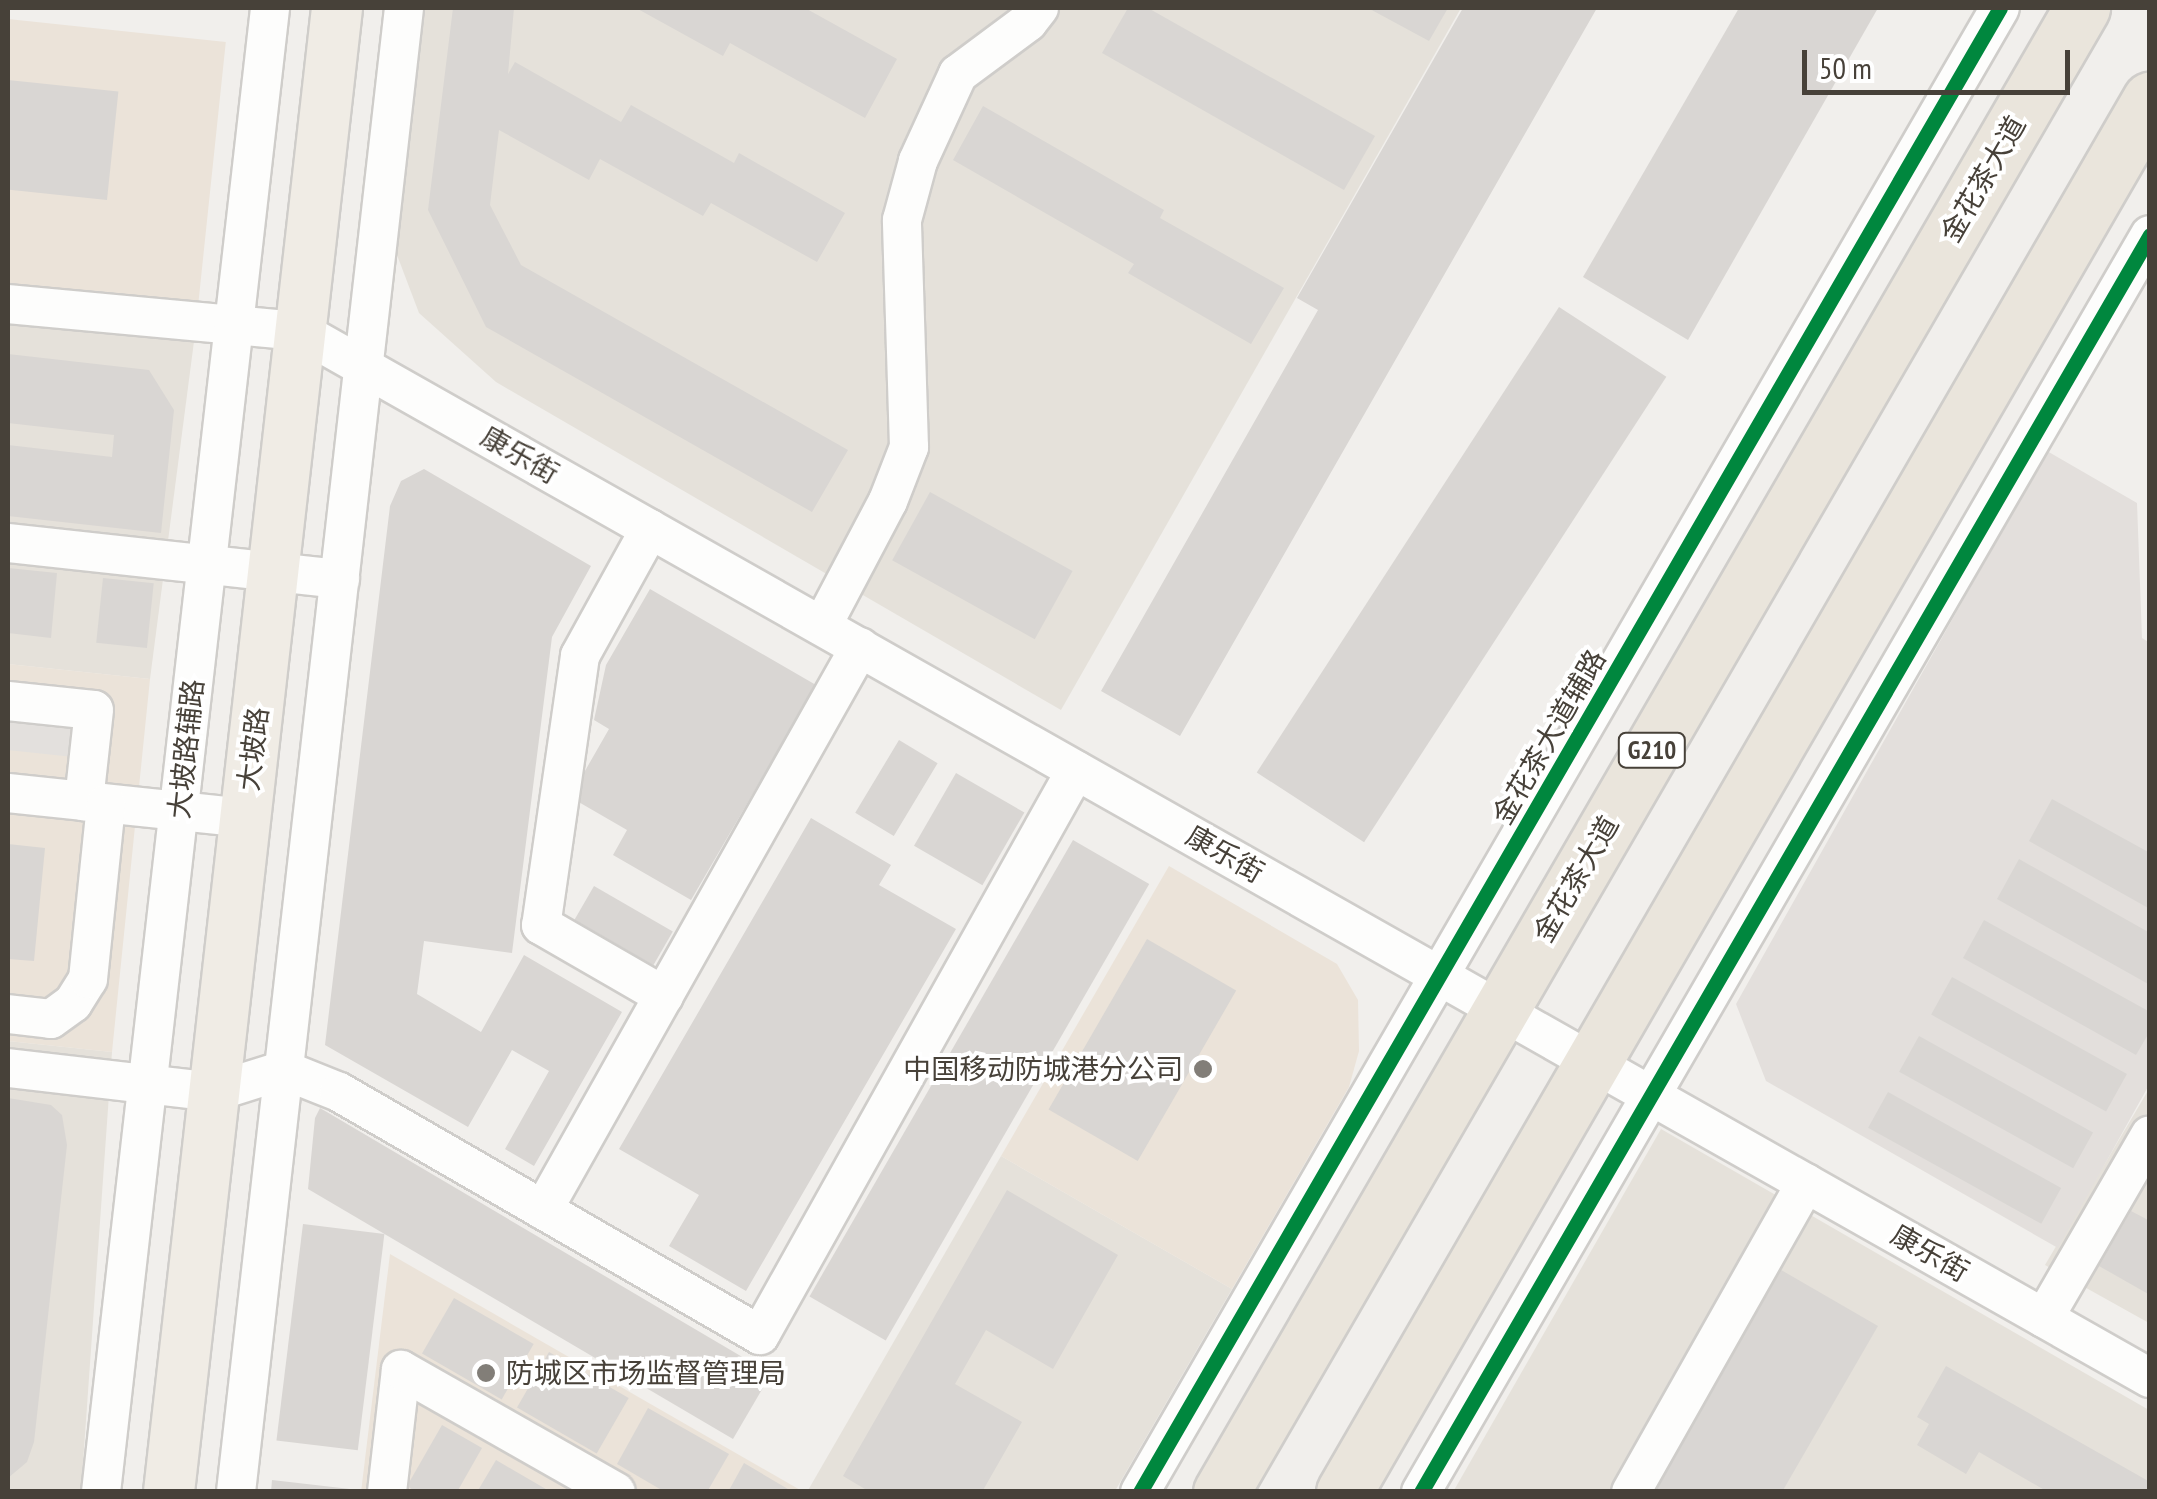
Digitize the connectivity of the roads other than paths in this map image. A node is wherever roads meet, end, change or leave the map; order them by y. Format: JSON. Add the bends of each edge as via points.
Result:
{"nodes":[{"id":1,"x":270,"y":8,"type":"edge"},
{"id":2,"x":337,"y":8,"type":"edge"},
{"id":3,"x":404,"y":8,"type":"edge"},
{"id":4,"x":1038,"y":8,"type":"edge"},
{"id":5,"x":2000,"y":8,"type":"edge"},
{"id":6,"x":2082,"y":8,"type":"edge"},
{"id":7,"x":2150,"y":100,"type":"edge"},
{"id":8,"x":2150,"y":235,"type":"edge"},
{"id":9,"x":8,"y":304,"type":"edge"},
{"id":10,"x":234,"y":325,"type":"junction"},
{"id":11,"x":300,"y":331,"type":"junction"},
{"id":12,"x":364,"y":366,"type":"junction"},
{"id":13,"x":650,"y":529,"type":"junction"},
{"id":14,"x":8,"y":543,"type":"edge"},
{"id":15,"x":206,"y":564,"type":"junction"},
{"id":16,"x":273,"y":572,"type":"junction"},
{"id":17,"x":340,"y":579,"type":"junction"},
{"id":18,"x":822,"y":626,"type":"junction"},
{"id":19,"x":860,"y":648,"type":"junction"},
{"id":20,"x":8,"y":701,"type":"edge"},
{"id":21,"x":1076,"y":770,"type":"junction"},
{"id":22,"x":8,"y":793,"type":"edge"},
{"id":23,"x":95,"y":802,"type":"junction"},
{"id":24,"x":178,"y":811,"type":"junction"},
{"id":25,"x":245,"y":818,"type":"junction"},
{"id":26,"x":1439,"y":976,"type":"junction"},
{"id":27,"x":664,"y":996,"type":"junction"},
{"id":28,"x":1500,"y":1010,"type":"junction"},
{"id":29,"x":8,"y":1014,"type":"edge"},
{"id":30,"x":1592,"y":1063,"type":"junction"},
{"id":31,"x":8,"y":1068,"type":"edge"},
{"id":32,"x":284,"y":1070,"type":"junction"},
{"id":33,"x":148,"y":1084,"type":"junction"},
{"id":34,"x":214,"y":1092,"type":"junction"},
{"id":35,"x":1650,"y":1096,"type":"junction"},
{"id":36,"x":2150,"y":1135,"type":"edge"},
{"id":37,"x":1806,"y":1183,"type":"junction"},
{"id":38,"x":544,"y":1210,"type":"junction"},
{"id":39,"x":2044,"y":1318,"type":"junction"},
{"id":40,"x":2150,"y":1378,"type":"edge"},
{"id":41,"x":102,"y":1492,"type":"edge"},
{"id":42,"x":169,"y":1492,"type":"edge"},
{"id":43,"x":236,"y":1492,"type":"edge"},
{"id":44,"x":387,"y":1492,"type":"edge"},
{"id":45,"x":616,"y":1492,"type":"edge"},
{"id":46,"x":1140,"y":1492,"type":"edge"},
{"id":47,"x":1221,"y":1492,"type":"edge"},
{"id":48,"x":1344,"y":1492,"type":"edge"},
{"id":49,"x":1421,"y":1492,"type":"edge"},
{"id":50,"x":1631,"y":1492,"type":"edge"}],
"edges":[{"from":1,"to":10,"type":"street","name":"大坡路辅路"},
{"from":2,"to":11,"type":"main road","name":"大坡路"},
{"from":3,"to":12,"type":"street"},
{"from":4,"to":18,"type":"street","via":[[958,74],[918,161],[902,220],[909,448]]},
{"from":5,"to":26,"type":"street","name":"金花茶大道辅路"},
{"from":6,"to":28,"type":"highway","name":"金花茶大道","number":"G210"},
{"from":7,"to":30,"type":"highway"},
{"from":8,"to":35,"type":"street"},
{"from":9,"to":10,"type":"street"},
{"from":10,"to":11,"type":"street"},
{"from":10,"to":15,"type":"street","name":"大坡路辅路"},
{"from":11,"to":12,"type":"street","name":"康乐街"},
{"from":11,"to":16,"type":"main road","name":"大坡路"},
{"from":12,"to":13,"type":"street","name":"康乐街"},
{"from":12,"to":17,"type":"street"},
{"from":13,"to":18,"type":"street","name":"康乐街"},
{"from":13,"to":27,"type":"street","via":[[580,656],[541,926]]},
{"from":14,"to":15,"type":"street"},
{"from":15,"to":16,"type":"street"},
{"from":15,"to":24,"type":"street","name":"大坡路辅路"},
{"from":16,"to":17,"type":"street"},
{"from":16,"to":25,"type":"main road","name":"大坡路"},
{"from":17,"to":32,"type":"street"},
{"from":18,"to":19,"type":"street","name":"康乐街"},
{"from":19,"to":21,"type":"street","name":"康乐街"},
{"from":19,"to":27,"type":"street"},
{"from":20,"to":23,"type":"street","via":[[94,710]]},
{"from":21,"to":26,"type":"street","name":"康乐街"},
{"from":21,"to":38,"type":"street","via":[[760,1335]]},
{"from":22,"to":23,"type":"street"},
{"from":23,"to":24,"type":"street"},
{"from":23,"to":29,"type":"street","via":[[88,979],[73,1003],[50,1018]]},
{"from":24,"to":25,"type":"street"},
{"from":24,"to":33,"type":"street","name":"大坡路辅路"},
{"from":25,"to":34,"type":"main road","name":"大坡路"},
{"from":26,"to":28,"type":"street","name":"康乐街"},
{"from":26,"to":46,"type":"street","name":"金花茶大道辅路"},
{"from":27,"to":38,"type":"street"},
{"from":28,"to":30,"type":"street","name":"康乐街"},
{"from":28,"to":47,"type":"highway","name":"金花茶大道","number":"G210"},
{"from":30,"to":35,"type":"street","name":"康乐街"},
{"from":30,"to":48,"type":"highway"},
{"from":31,"to":33,"type":"street"},
{"from":32,"to":34,"type":"street"},
{"from":32,"to":38,"type":"street","via":[[339,1092]]},
{"from":32,"to":43,"type":"street"},
{"from":33,"to":34,"type":"street"},
{"from":33,"to":41,"type":"street","name":"大坡路辅路"},
{"from":34,"to":42,"type":"main road","name":"大坡路"},
{"from":35,"to":37,"type":"street","name":"康乐街"},
{"from":35,"to":49,"type":"street"},
{"from":36,"to":39,"type":"street"},
{"from":37,"to":39,"type":"street","name":"康乐街"},
{"from":37,"to":50,"type":"street"},
{"from":39,"to":40,"type":"street","name":"康乐街"},
{"from":44,"to":45,"type":"street","via":[[401,1370]]}]}
